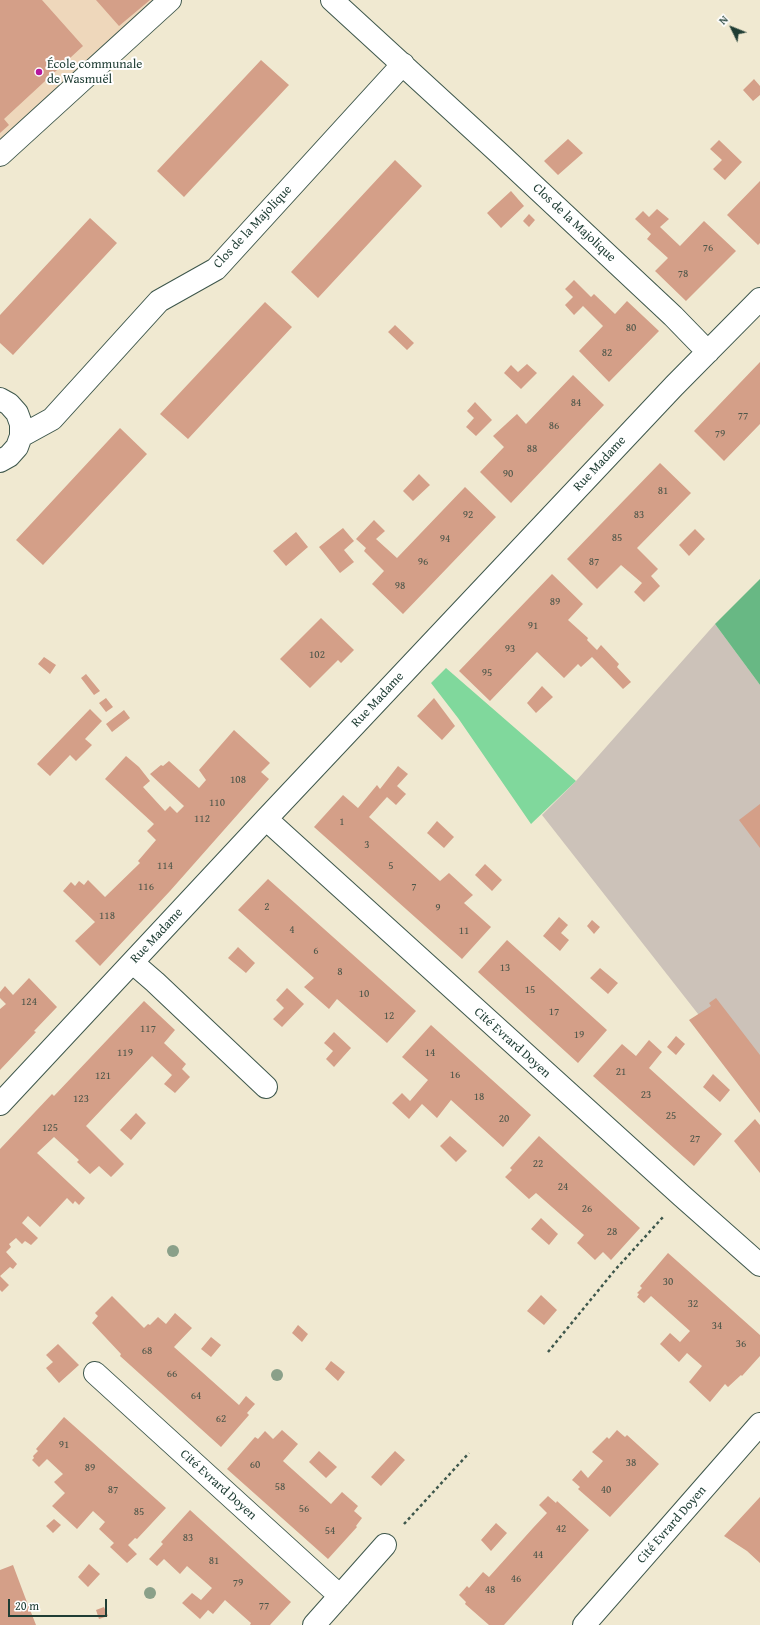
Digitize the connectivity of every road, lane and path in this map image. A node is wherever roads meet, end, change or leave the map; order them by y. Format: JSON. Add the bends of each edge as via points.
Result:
{"nodes":[{"id":1,"x":170,"y":0,"type":"edge"},
{"id":2,"x":332,"y":0,"type":"edge"},
{"id":3,"x":403,"y":64,"type":"junction"},
{"id":4,"x":0,"y":155,"type":"edge"},
{"id":5,"x":760,"y":299,"type":"edge"},
{"id":6,"x":708,"y":352,"type":"junction"},
{"id":7,"x":0,"y":399,"type":"edge"},
{"id":8,"x":21,"y":436,"type":"junction"},
{"id":9,"x":0,"y":461,"type":"edge"},
{"id":10,"x":266,"y":819,"type":"junction"},
{"id":11,"x":133,"y":963,"type":"junction"},
{"id":12,"x":266,"y":1087,"type":"dead end"},
{"id":13,"x":0,"y":1104,"type":"edge"},
{"id":14,"x":682,"y":1196,"type":"junction"},
{"id":15,"x":760,"y":1265,"type":"edge"},
{"id":16,"x":548,"y":1352,"type":"dead end"},
{"id":17,"x":95,"y":1373,"type":"dead end"},
{"id":18,"x":760,"y":1424,"type":"edge"},
{"id":19,"x":469,"y":1453,"type":"dead end"},
{"id":20,"x":385,"y":1545,"type":"joint"},
{"id":21,"x":340,"y":1596,"type":"junction"},
{"id":22,"x":314,"y":1625,"type":"edge"},
{"id":23,"x":584,"y":1625,"type":"edge"}],
"edges":[{"from":1,"to":4,"type":"street"},
{"from":2,"to":3,"type":"street","name":"Clos de la Majolique"},
{"from":3,"to":6,"type":"street","name":"Clos de la Majolique","via":[[673,316]]},
{"from":3,"to":8,"type":"street","name":"Clos de la Majolique","via":[[216,269],[159,301],[52,419]]},
{"from":5,"to":6,"type":"street","name":"Rue Madame"},
{"from":6,"to":10,"type":"street","name":"Rue Madame"},
{"from":7,"to":8,"type":"street","via":[[10,404],[17,413],[21,424]]},
{"from":8,"to":9,"type":"street","via":[[17,447]]},
{"from":10,"to":11,"type":"street","name":"Rue Madame"},
{"from":10,"to":14,"type":"street","name":"Cité Evrard Doyen"},
{"from":11,"to":12,"type":"street"},
{"from":11,"to":13,"type":"street","name":"Rue Madame"},
{"from":14,"to":15,"type":"street","name":"Cité Evrard Doyen"},
{"from":14,"to":16,"type":"path","via":[[615,1270]]},
{"from":17,"to":21,"type":"street","name":"Cité Evrard Doyen"},
{"from":18,"to":23,"type":"street","name":"Cité Evrard Doyen"},
{"from":19,"to":20,"type":"path"},
{"from":20,"to":21,"type":"street"},
{"from":21,"to":22,"type":"street"}]}
